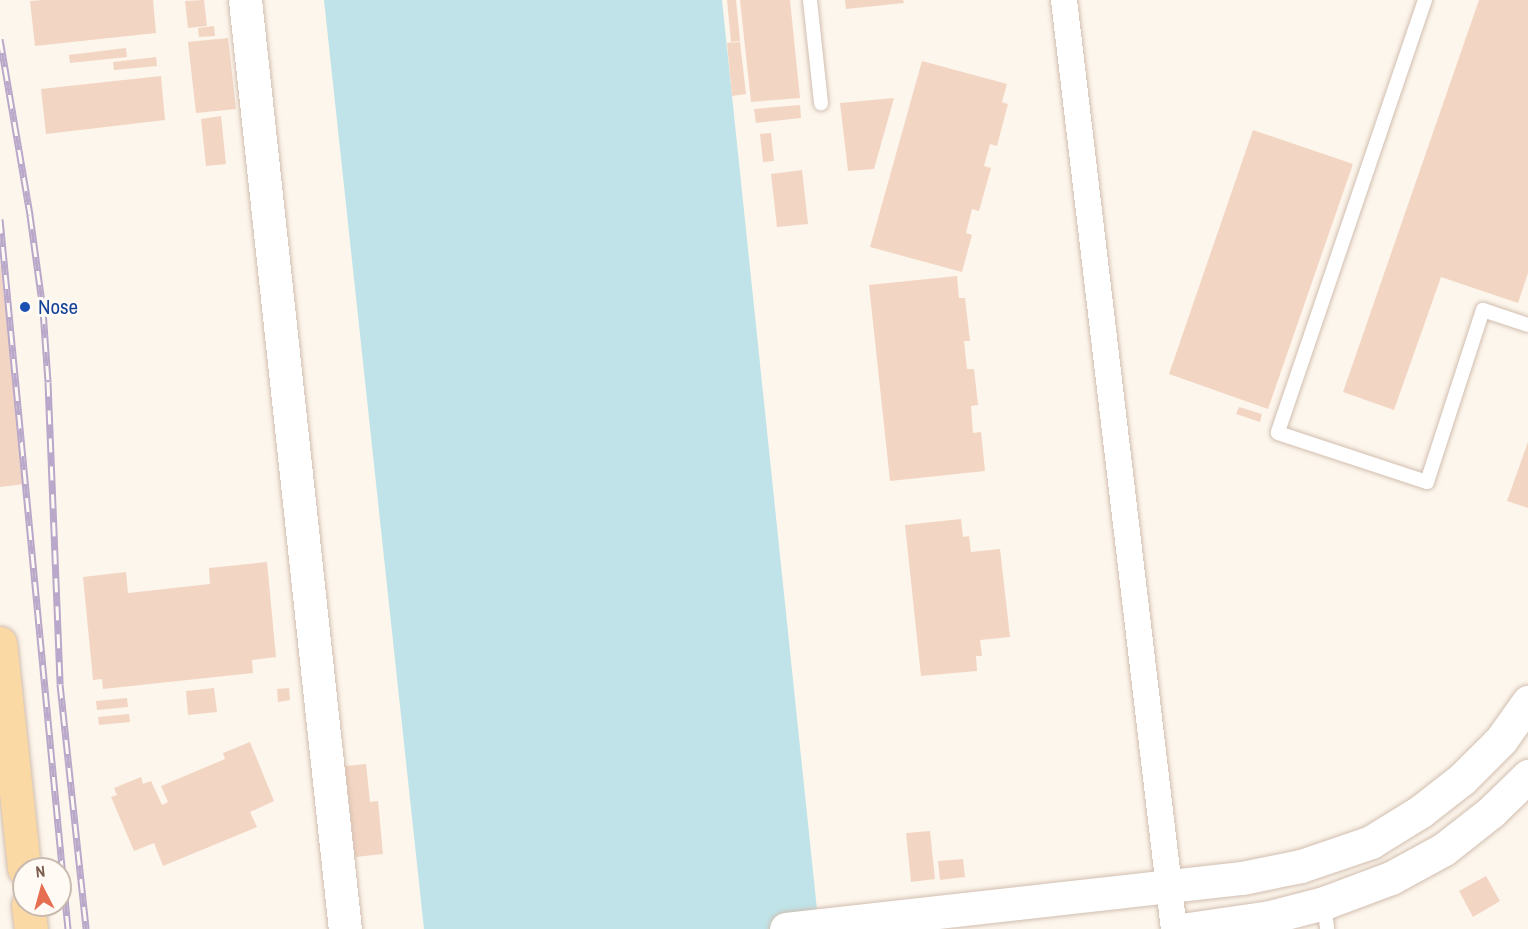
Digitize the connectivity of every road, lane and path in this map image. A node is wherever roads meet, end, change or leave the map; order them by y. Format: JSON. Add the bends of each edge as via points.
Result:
{"nodes":[{"id":1,"x":245,"y":0,"type":"edge"},
{"id":2,"x":810,"y":0,"type":"edge"},
{"id":3,"x":1064,"y":0,"type":"edge"},
{"id":4,"x":1425,"y":0,"type":"edge"},
{"id":5,"x":821,"y":103,"type":"dead end"},
{"id":6,"x":1528,"y":325,"type":"edge"},
{"id":7,"x":0,"y":643,"type":"edge"},
{"id":8,"x":1528,"y":702,"type":"edge"},
{"id":9,"x":1528,"y":776,"type":"edge"},
{"id":10,"x":23,"y":857,"type":"edge"},
{"id":11,"x":1168,"y":885,"type":"junction"},
{"id":12,"x":1326,"y":916,"type":"edge"},
{"id":13,"x":345,"y":929,"type":"edge"},
{"id":14,"x":786,"y":929,"type":"edge"},
{"id":15,"x":1174,"y":929,"type":"edge"},
{"id":16,"x":1188,"y":929,"type":"edge"}],
"edges":[{"from":1,"to":13,"type":"street"},
{"from":2,"to":5,"type":"lane"},
{"from":3,"to":11,"type":"street"},
{"from":4,"to":6,"type":"lane","via":[[1278,433],[1427,482],[1483,310]]},
{"from":7,"to":10,"type":"main road"},
{"from":8,"to":11,"type":"street","via":[[1501,740],[1462,779],[1371,842],[1301,866],[1242,878]]},
{"from":9,"to":12,"type":"street","via":[[1444,849]]},
{"from":11,"to":14,"type":"street"},
{"from":11,"to":15,"type":"street"},
{"from":12,"to":16,"type":"street","via":[[1270,917]]}]}
